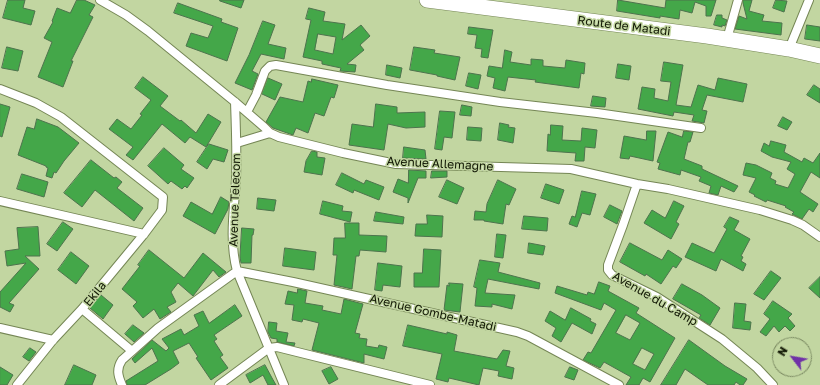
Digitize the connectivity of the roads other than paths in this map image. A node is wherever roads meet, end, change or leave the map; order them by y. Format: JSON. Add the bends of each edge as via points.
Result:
{"nodes":[{"id":1,"x":100,"y":0,"type":"edge"},
{"id":2,"x":426,"y":0,"type":"edge"},
{"id":3,"x":738,"y":0,"type":"edge"},
{"id":4,"x":809,"y":0,"type":"edge"},
{"id":5,"x":727,"y":40,"type":"junction"},
{"id":6,"x":789,"y":49,"type":"junction"},
{"id":7,"x":820,"y":56,"type":"edge"},
{"id":8,"x":0,"y":89,"type":"edge"},
{"id":9,"x":235,"y":102,"type":"junction"},
{"id":10,"x":247,"y":112,"type":"junction"},
{"id":11,"x":701,"y":128,"type":"dead end"},
{"id":12,"x":270,"y":134,"type":"junction"},
{"id":13,"x":237,"y":143,"type":"junction"},
{"id":14,"x":637,"y":184,"type":"junction"},
{"id":15,"x":0,"y":201,"type":"edge"},
{"id":16,"x":144,"y":234,"type":"junction"},
{"id":17,"x":820,"y":237,"type":"edge"},
{"id":18,"x":237,"y":271,"type":"junction"},
{"id":19,"x":82,"y":309,"type":"junction"},
{"id":20,"x":0,"y":328,"type":"edge"},
{"id":21,"x":53,"y":340,"type":"junction"},
{"id":22,"x":269,"y":348,"type":"junction"},
{"id":23,"x":132,"y":351,"type":"junction"},
{"id":24,"x":17,"y":385,"type":"edge"},
{"id":25,"x":122,"y":385,"type":"edge"},
{"id":26,"x":219,"y":385,"type":"edge"},
{"id":27,"x":284,"y":385,"type":"edge"},
{"id":28,"x":430,"y":385,"type":"edge"},
{"id":29,"x":618,"y":385,"type":"edge"},
{"id":30,"x":773,"y":385,"type":"edge"}],
"edges":[{"from":1,"to":9,"type":"street","name":"Avenue Allemagne","via":[[148,31]]},
{"from":2,"to":5,"type":"highway","name":"Route de Matadi"},
{"from":3,"to":5,"type":"street"},
{"from":4,"to":6,"type":"street"},
{"from":5,"to":6,"type":"highway","name":"Route de Matadi"},
{"from":6,"to":7,"type":"highway","name":"Route de Matadi"},
{"from":8,"to":16,"type":"street","name":"Ekila","via":[[36,103],[61,117],[163,197],[162,210]]},
{"from":9,"to":10,"type":"street","name":"Avenue Allemagne"},
{"from":9,"to":13,"type":"street","name":"Avenue Telecom"},
{"from":10,"to":11,"type":"street","via":[[265,71],[276,65],[492,101]]},
{"from":10,"to":12,"type":"street","name":"Avenue Allemagne"},
{"from":12,"to":13,"type":"street"},
{"from":12,"to":14,"type":"street","name":"Avenue Allemagne","via":[[343,154],[396,164],[571,169]]},
{"from":13,"to":18,"type":"street","name":"Avenue Telecom","via":[[232,227]]},
{"from":14,"to":17,"type":"street","name":"Avenue Allemagne","via":[[760,210],[792,220]]},
{"from":14,"to":30,"type":"street","name":"Avenue du Camp","via":[[608,270],[612,275],[657,297],[722,338]]},
{"from":15,"to":16,"type":"street"},
{"from":16,"to":19,"type":"street","name":"Ekila"},
{"from":18,"to":22,"type":"street","name":"Avenue Telecom"},
{"from":18,"to":23,"type":"street","via":[[158,328]]},
{"from":18,"to":29,"type":"street","name":"Avenue Gombe-Matadi","via":[[517,332]]},
{"from":19,"to":21,"type":"street","name":"Ekila"},
{"from":19,"to":23,"type":"street"},
{"from":20,"to":21,"type":"street"},
{"from":21,"to":24,"type":"street","name":"Ekila"},
{"from":22,"to":26,"type":"street"},
{"from":22,"to":27,"type":"street","name":"Avenue Telecom"},
{"from":22,"to":28,"type":"street","via":[[276,347]]},
{"from":23,"to":25,"type":"street","via":[[118,366],[118,377]]}]}
